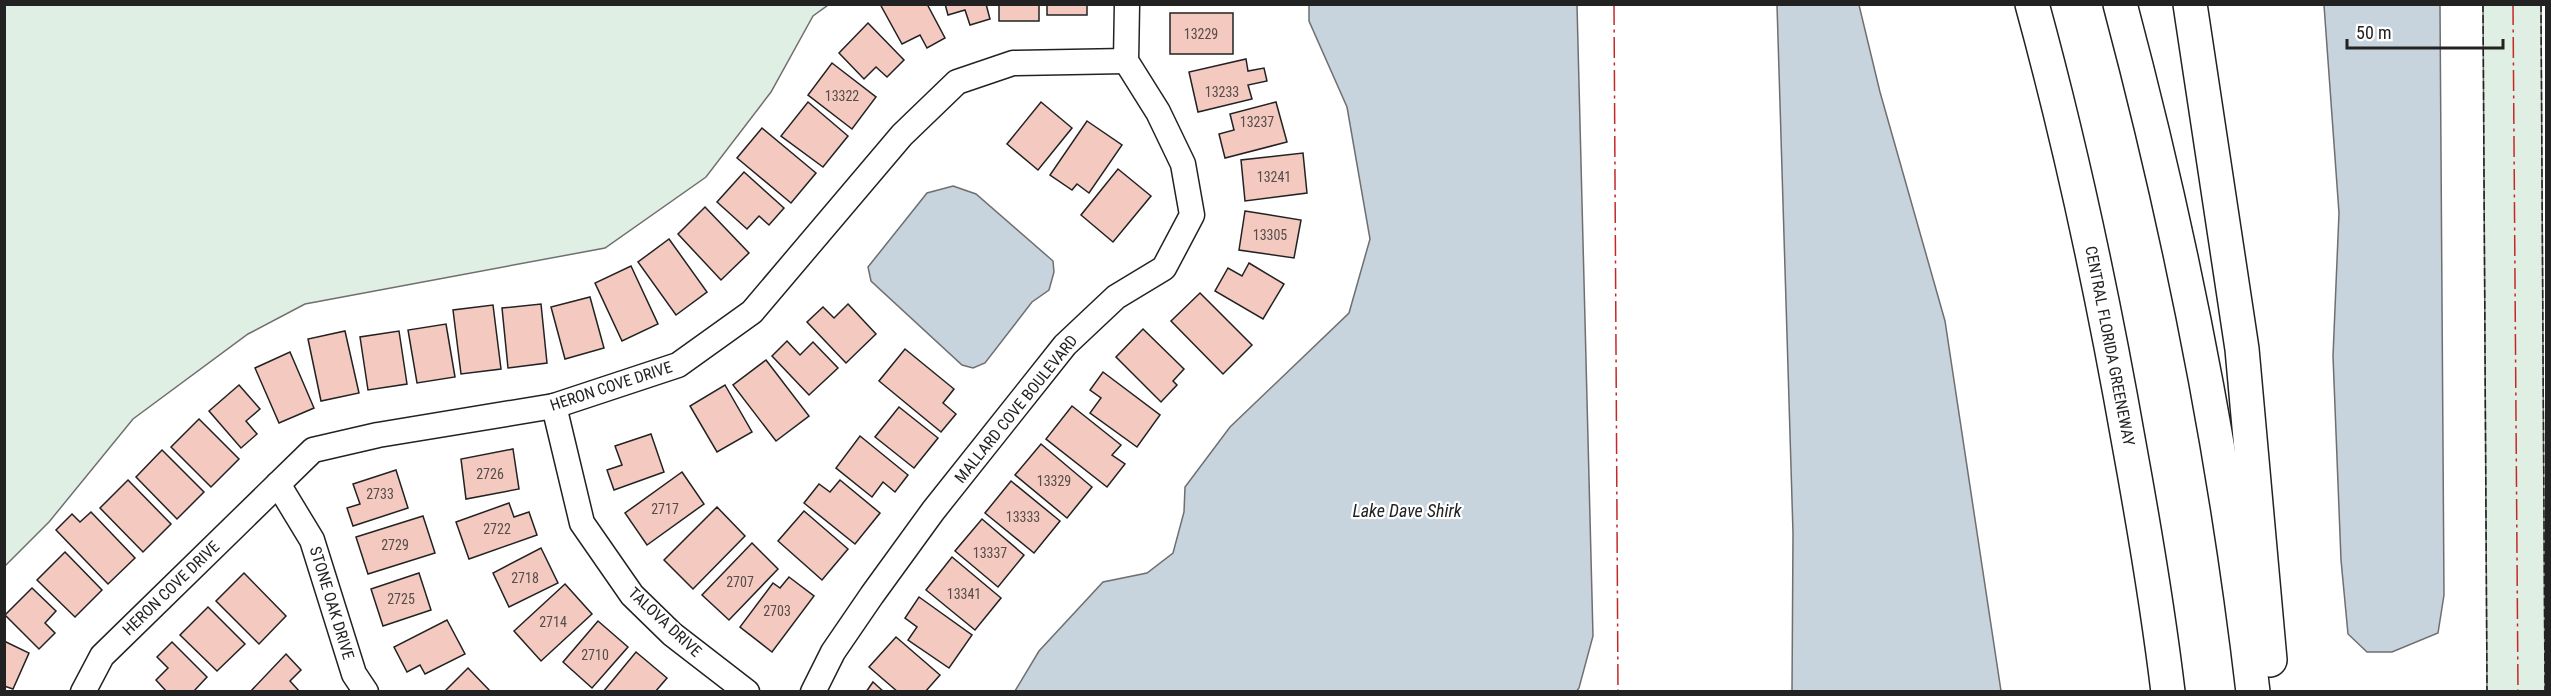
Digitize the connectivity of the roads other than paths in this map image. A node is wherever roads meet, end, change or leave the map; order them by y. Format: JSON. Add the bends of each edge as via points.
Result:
{"nodes":[{"id":1,"x":1127,"y":4,"type":"edge"},
{"id":2,"x":2015,"y":4,"type":"edge"},
{"id":3,"x":2032,"y":4,"type":"edge"},
{"id":4,"x":2120,"y":4,"type":"edge"},
{"id":5,"x":2190,"y":4,"type":"edge"},
{"id":6,"x":1126,"y":61,"type":"junction"},
{"id":7,"x":2114,"y":358,"type":"junction"},
{"id":8,"x":554,"y":406,"type":"junction"},
{"id":9,"x":278,"y":484,"type":"junction"},
{"id":10,"x":83,"y":692,"type":"edge"},
{"id":11,"x":366,"y":692,"type":"edge"},
{"id":12,"x":747,"y":692,"type":"edge"},
{"id":13,"x":813,"y":692,"type":"edge"},
{"id":14,"x":2168,"y":692,"type":"edge"},
{"id":15,"x":2253,"y":692,"type":"edge"},
{"id":16,"x":2272,"y":692,"type":"edge"}],
"edges":[{"from":1,"to":6,"type":"street"},
{"from":2,"to":7,"type":"highway","via":[[2052,125]]},
{"from":3,"to":7,"type":"highway","name":"CENTRAL FLORIDA GREENEWAY","via":[[2077,183]]},
{"from":4,"to":15,"type":"highway","via":[[2175,231],[2197,342],[2236,564]]},
{"from":5,"to":16,"type":"highway","via":[[2242,349]]},
{"from":6,"to":8,"type":"street","name":"HERON COVE DRIVE","via":[[1013,63],[957,82],[902,135],[752,312],[678,365]]},
{"from":6,"to":13,"type":"street","name":"MALLARD COVE BOULEVARD","via":[[1158,112],[1183,164],[1192,215],[1164,268],[1116,297],[1058,354],[933,511],[833,652]]},
{"from":7,"to":14,"type":"highway","name":"CENTRAL FLORIDA GREENEWAY"},
{"from":8,"to":9,"type":"street","name":"HERON COVE DRIVE","via":[[378,435],[313,450]]},
{"from":8,"to":12,"type":"street","name":"TALOVA DRIVE","via":[[582,523],[632,595],[672,634]]},
{"from":9,"to":10,"type":"street","name":"HERON COVE DRIVE","via":[[102,656]]},
{"from":9,"to":11,"type":"street","name":"STONE OAK DRIVE","via":[[312,540],[354,674]]}]}
